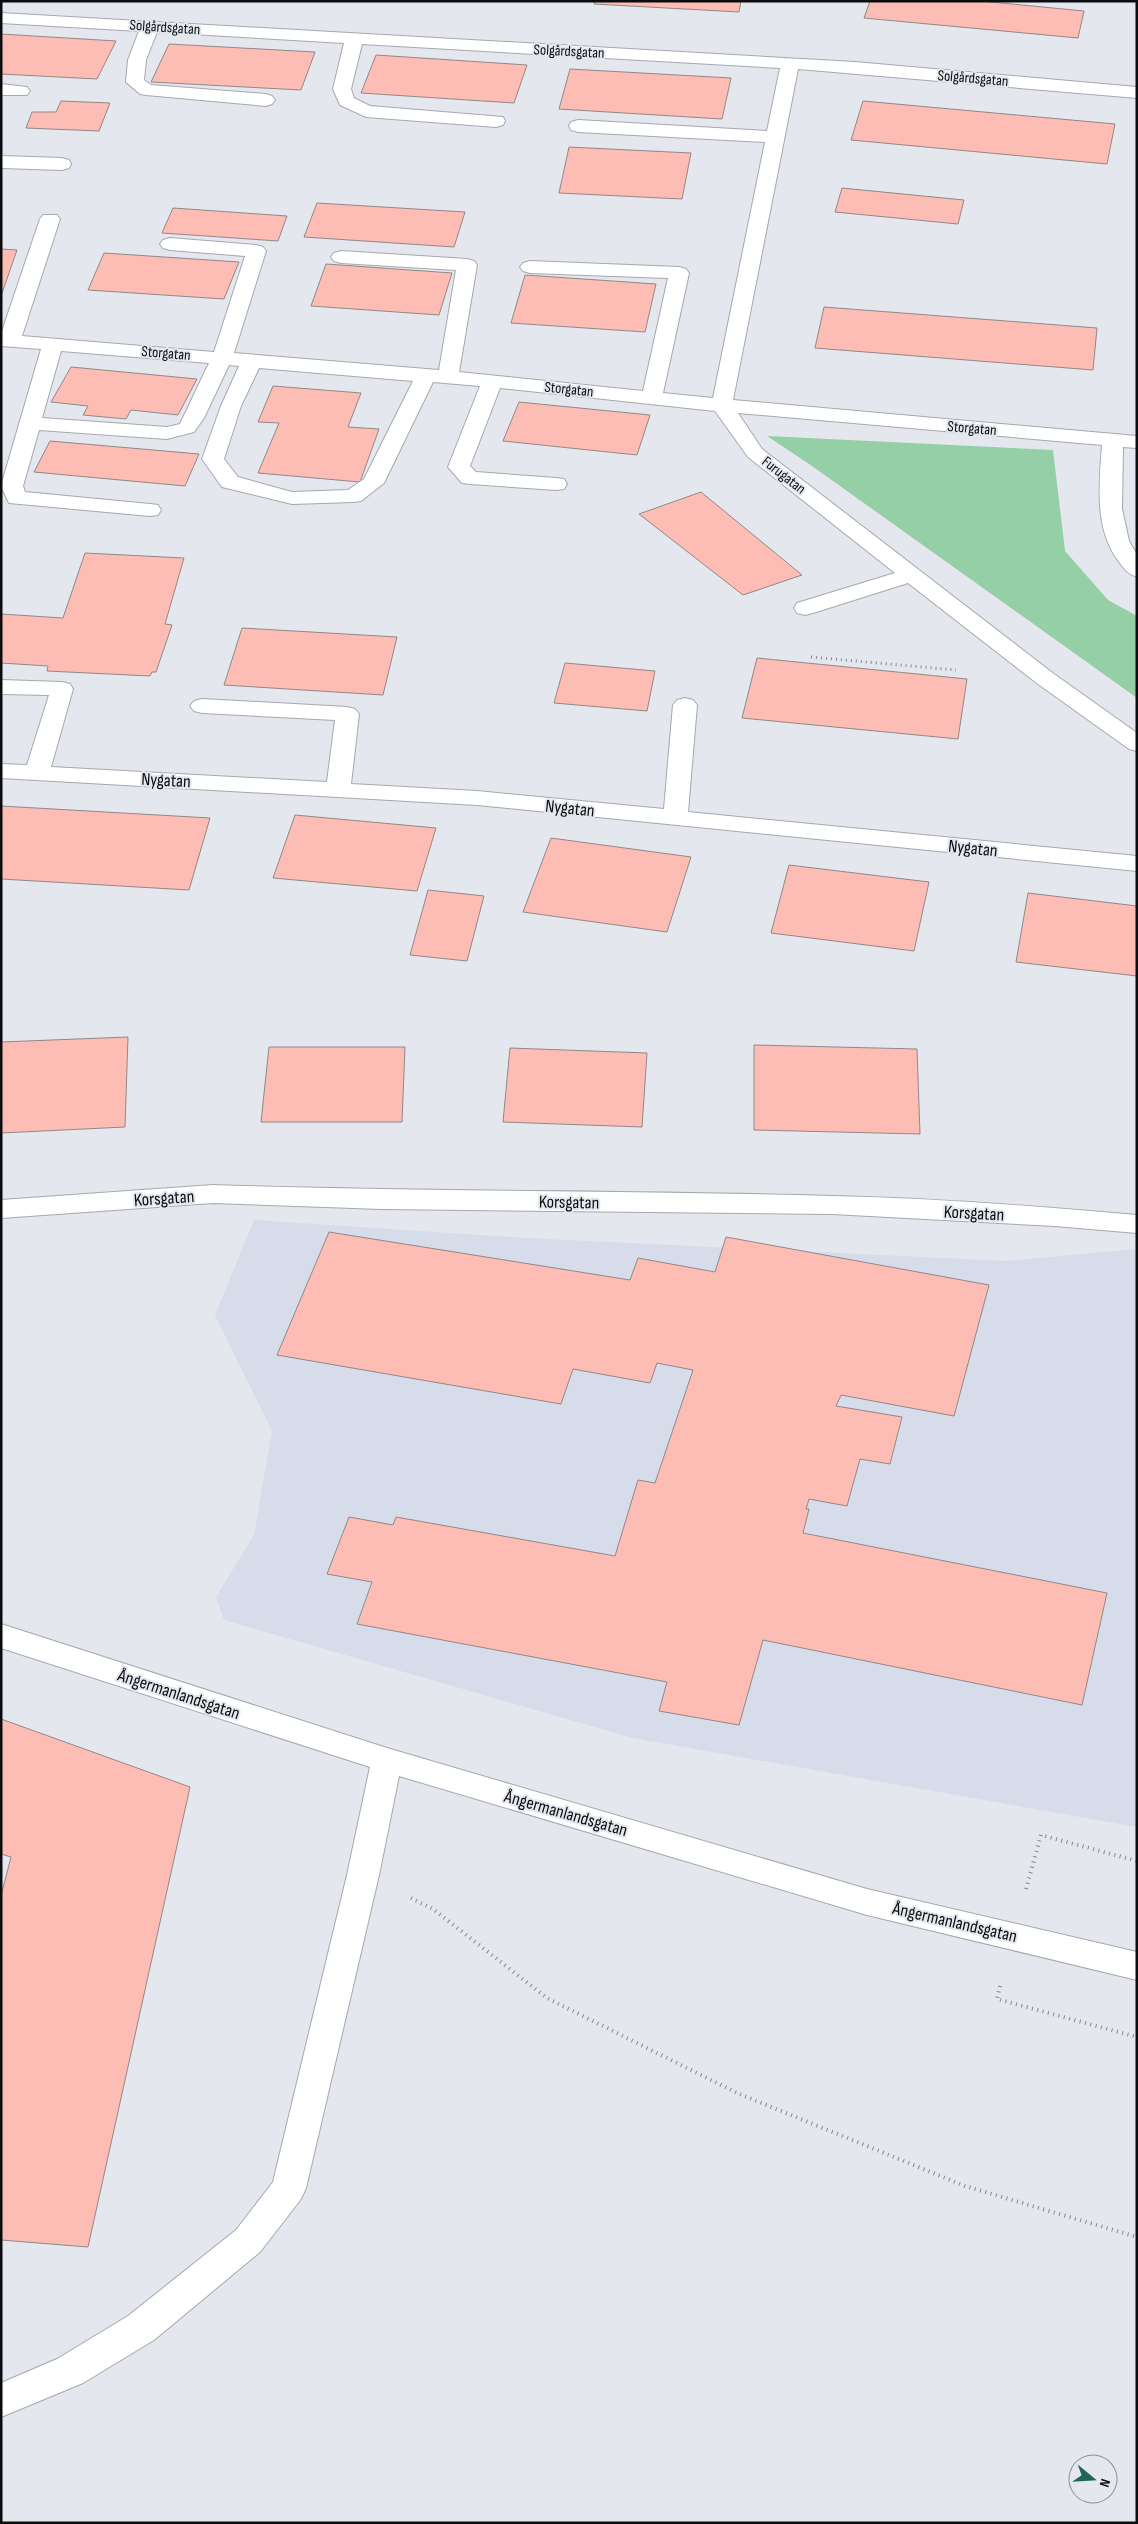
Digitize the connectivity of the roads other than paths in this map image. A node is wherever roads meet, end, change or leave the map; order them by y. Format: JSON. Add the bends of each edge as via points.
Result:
{"nodes":[{"id":1,"x":1,"y":18,"type":"edge"},
{"id":2,"x":150,"y":26,"type":"junction"},
{"id":3,"x":354,"y":39,"type":"junction"},
{"id":4,"x":790,"y":63,"type":"junction"},
{"id":5,"x":1,"y":89,"type":"edge"},
{"id":6,"x":21,"y":92,"type":"dead end"},
{"id":7,"x":1137,"y":93,"type":"edge"},
{"id":8,"x":266,"y":100,"type":"dead end"},
{"id":9,"x":496,"y":121,"type":"dead end"},
{"id":10,"x":578,"y":126,"type":"dead end"},
{"id":11,"x":777,"y":137,"type":"junction"},
{"id":12,"x":1,"y":162,"type":"edge"},
{"id":13,"x":62,"y":164,"type":"dead end"},
{"id":14,"x":50,"y":220,"type":"dead end"},
{"id":15,"x":170,"y":244,"type":"dead end"},
{"id":16,"x":340,"y":257,"type":"dead end"},
{"id":17,"x":530,"y":267,"type":"dead end"},
{"id":18,"x":6,"y":340,"type":"edge"},
{"id":19,"x":52,"y":344,"type":"junction"},
{"id":20,"x":222,"y":358,"type":"junction"},
{"id":21,"x":252,"y":361,"type":"junction"},
{"id":22,"x":426,"y":375,"type":"junction"},
{"id":23,"x":448,"y":377,"type":"junction"},
{"id":24,"x":492,"y":381,"type":"junction"},
{"id":25,"x":652,"y":397,"type":"junction"},
{"id":26,"x":722,"y":405,"type":"junction"},
{"id":27,"x":30,"y":423,"type":"junction"},
{"id":28,"x":1113,"y":440,"type":"junction"},
{"id":29,"x":1137,"y":442,"type":"edge"},
{"id":30,"x":556,"y":484,"type":"dead end"},
{"id":31,"x":150,"y":510,"type":"dead end"},
{"id":32,"x":1137,"y":570,"type":"edge"},
{"id":33,"x":911,"y":574,"type":"junction"},
{"id":34,"x":805,"y":608,"type":"dead end"},
{"id":35,"x":1,"y":687,"type":"edge"},
{"id":36,"x":685,"y":705,"type":"dead end"},
{"id":37,"x":202,"y":706,"type":"dead end"},
{"id":38,"x":1137,"y":744,"type":"edge"},
{"id":39,"x":1,"y":771,"type":"edge"},
{"id":40,"x":37,"y":773,"type":"junction"},
{"id":41,"x":338,"y":790,"type":"junction"},
{"id":42,"x":675,"y":818,"type":"junction"},
{"id":43,"x":1137,"y":864,"type":"edge"},
{"id":44,"x":1,"y":1209,"type":"edge"},
{"id":45,"x":1137,"y":1224,"type":"edge"},
{"id":46,"x":1,"y":1636,"type":"edge"},
{"id":47,"x":388,"y":1760,"type":"junction"},
{"id":48,"x":1137,"y":1966,"type":"edge"},
{"id":49,"x":1,"y":2400,"type":"edge"}],
"edges":[{"from":1,"to":2,"type":"street","name":"Solgårdsgatan"},
{"from":2,"to":3,"type":"street","name":"Solgårdsgatan"},
{"from":2,"to":8,"type":"street","via":[[137,60],[135,82],[146,90]]},
{"from":3,"to":4,"type":"street","name":"Solgårdsgatan"},
{"from":3,"to":9,"type":"street","via":[[342,89],[346,100],[366,111]]},
{"from":4,"to":7,"type":"street","name":"Solgårdsgatan"},
{"from":4,"to":11,"type":"street"},
{"from":5,"to":6,"type":"street"},
{"from":10,"to":11,"type":"street"},
{"from":11,"to":26,"type":"street"},
{"from":12,"to":13,"type":"street"},
{"from":14,"to":18,"type":"street"},
{"from":15,"to":20,"type":"street","via":[[256,251]]},
{"from":16,"to":23,"type":"street","via":[[467,265]]},
{"from":17,"to":25,"type":"street","via":[[678,273]]},
{"from":18,"to":19,"type":"street","name":"Storgatan"},
{"from":19,"to":20,"type":"street","name":"Storgatan"},
{"from":19,"to":27,"type":"street"},
{"from":20,"to":21,"type":"street","name":"Storgatan"},
{"from":20,"to":27,"type":"street","via":[[187,428],[167,433]]},
{"from":21,"to":22,"type":"street","name":"Storgatan"},
{"from":21,"to":22,"type":"street","via":[[231,406],[213,459],[230,482],[292,498],[353,496],[373,483]]},
{"from":22,"to":23,"type":"street","name":"Storgatan"},
{"from":23,"to":24,"type":"street","name":"Storgatan"},
{"from":24,"to":25,"type":"street","name":"Storgatan"},
{"from":24,"to":30,"type":"street","via":[[459,467],[470,478]]},
{"from":25,"to":26,"type":"street","name":"Storgatan"},
{"from":26,"to":28,"type":"street","name":"Storgatan"},
{"from":26,"to":33,"type":"street","name":"Furugatan","via":[[755,453]]},
{"from":27,"to":31,"type":"street","via":[[12,486],[17,498]]},
{"from":28,"to":29,"type":"street","name":"Storgatan"},
{"from":28,"to":32,"type":"street","via":[[1109,498],[1111,524],[1119,544]]},
{"from":33,"to":34,"type":"street"},
{"from":33,"to":38,"type":"street","name":"Furugatan","via":[[1046,679]]},
{"from":35,"to":40,"type":"street","via":[[62,690]]},
{"from":36,"to":42,"type":"street"},
{"from":37,"to":41,"type":"street","via":[[347,714]]},
{"from":39,"to":40,"type":"street","name":"Nygatan"},
{"from":40,"to":41,"type":"street","name":"Nygatan"},
{"from":41,"to":42,"type":"street","name":"Nygatan","via":[[477,798]]},
{"from":42,"to":43,"type":"street","name":"Nygatan"},
{"from":44,"to":45,"type":"street","name":"Korsgatan","via":[[212,1194],[381,1200],[832,1206]]},
{"from":46,"to":47,"type":"street","name":"Ångermanlandsgatan"},
{"from":47,"to":48,"type":"street","name":"Ångermanlandsgatan","via":[[867,1902]]},
{"from":47,"to":49,"type":"street","via":[[289,2188],[248,2241],[142,2328],[70,2371]]}]}
